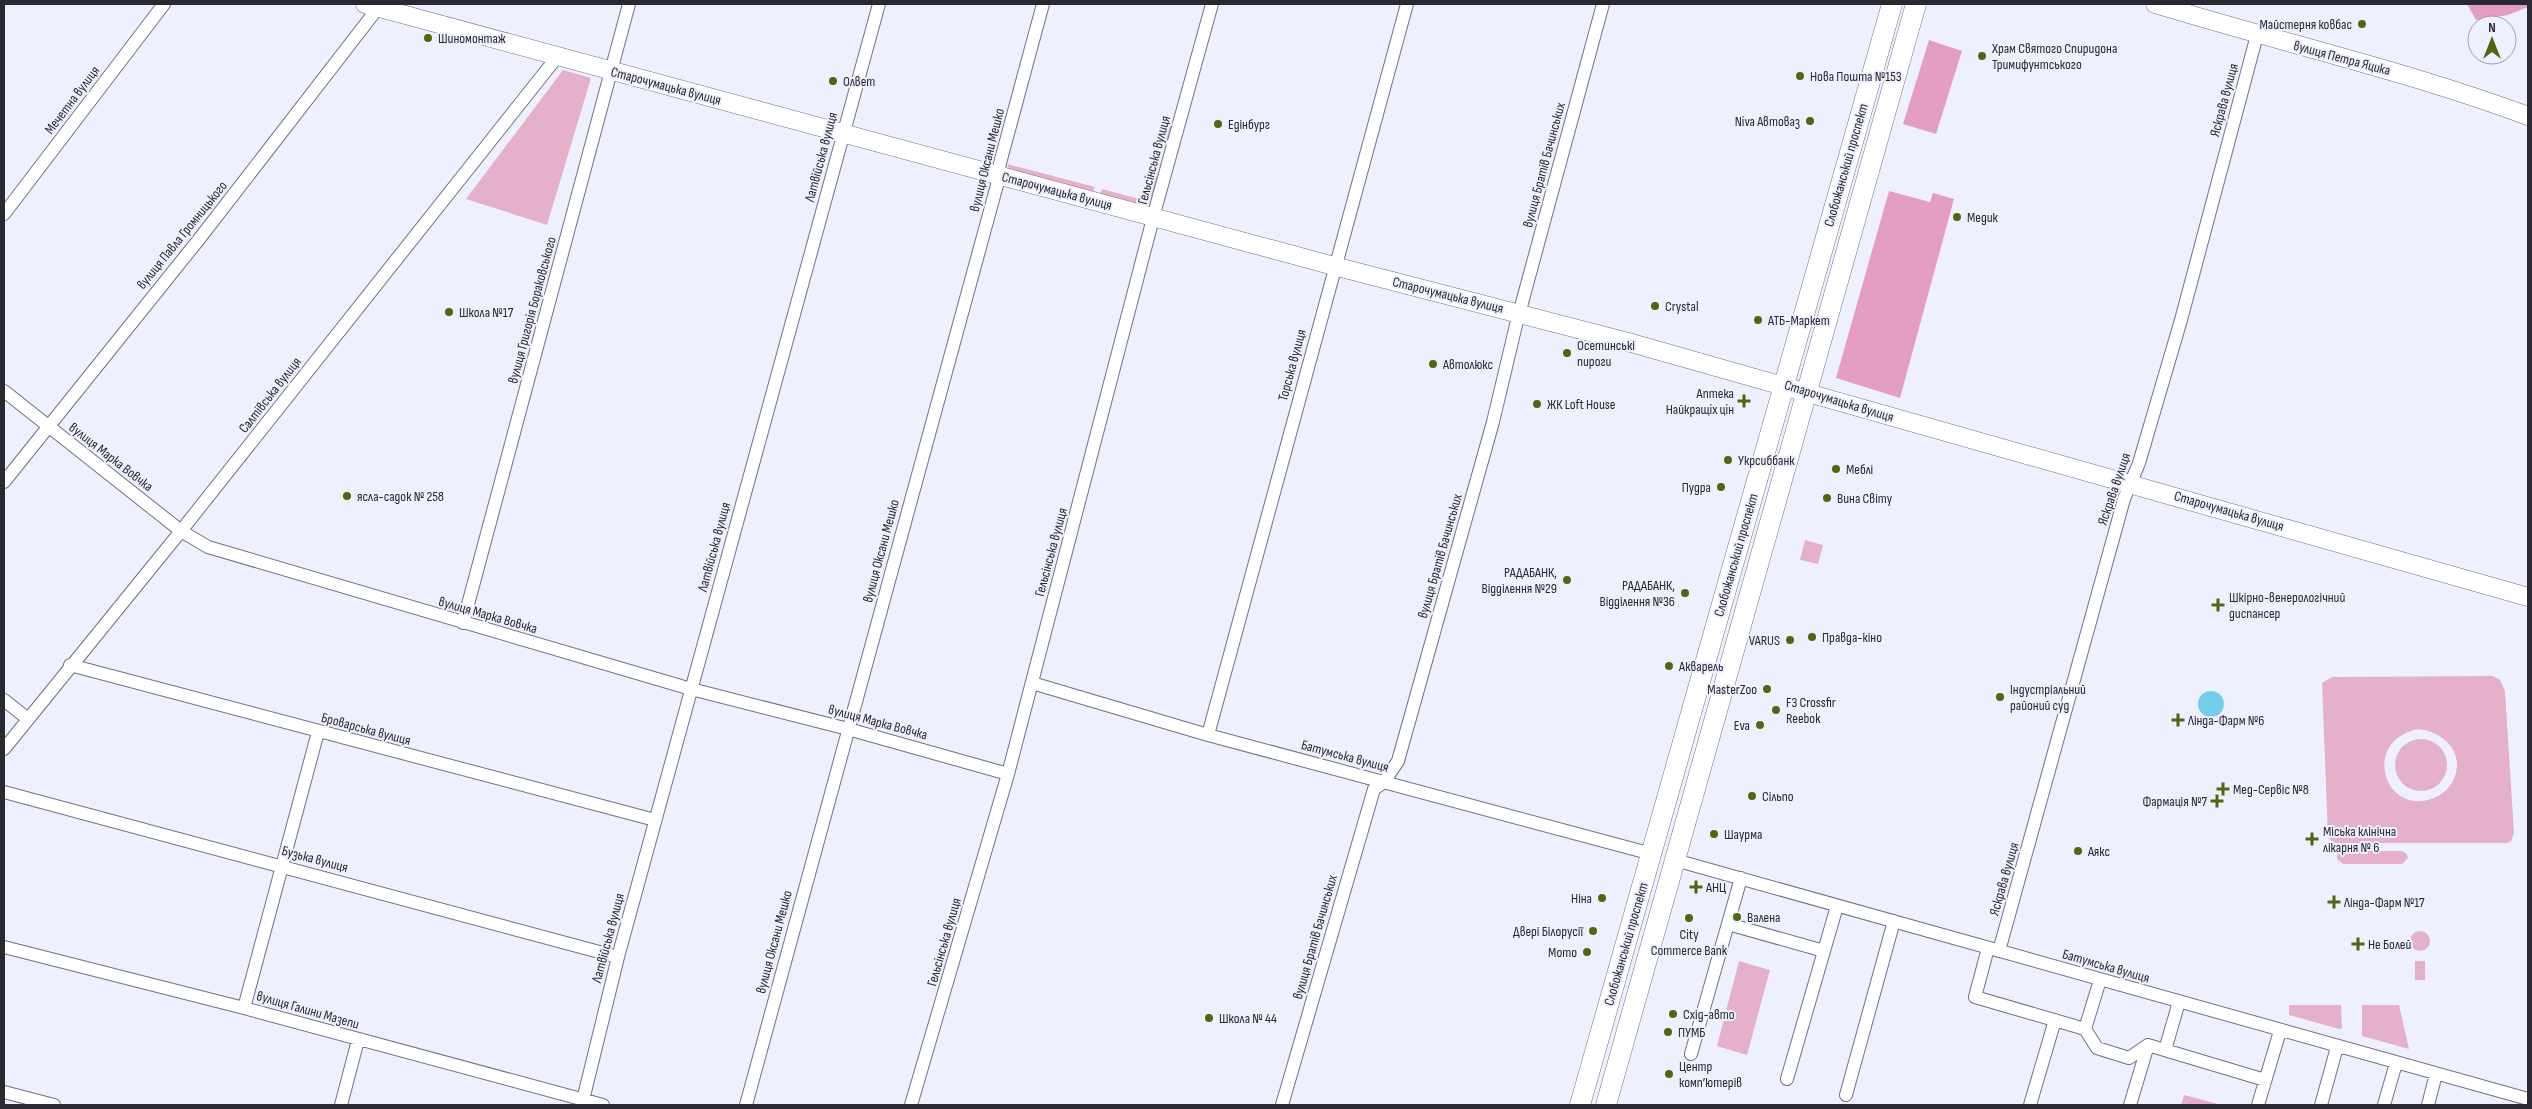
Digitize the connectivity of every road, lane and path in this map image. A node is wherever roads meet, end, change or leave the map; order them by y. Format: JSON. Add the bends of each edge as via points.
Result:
{"nodes":[{"id":1,"x":164,"y":4,"type":"edge"},
{"id":2,"x":629,"y":4,"type":"edge"},
{"id":3,"x":879,"y":4,"type":"edge"},
{"id":4,"x":1043,"y":4,"type":"edge"},
{"id":5,"x":1212,"y":4,"type":"edge"},
{"id":6,"x":1407,"y":4,"type":"edge"},
{"id":7,"x":1603,"y":4,"type":"edge"},
{"id":8,"x":1892,"y":4,"type":"edge"},
{"id":9,"x":1916,"y":4,"type":"edge"},
{"id":10,"x":2155,"y":4,"type":"edge"},
{"id":11,"x":375,"y":5,"type":"edge"},
{"id":12,"x":2257,"y":35,"type":"junction"},
{"id":13,"x":557,"y":57,"type":"junction"},
{"id":14,"x":612,"y":71,"type":"junction"},
{"id":15,"x":2528,"y":116,"type":"edge"},
{"id":16,"x":843,"y":134,"type":"junction"},
{"id":17,"x":999,"y":175,"type":"junction"},
{"id":18,"x":4,"y":214,"type":"edge"},
{"id":19,"x":1154,"y":217,"type":"junction"},
{"id":20,"x":1334,"y":266,"type":"junction"},
{"id":21,"x":1519,"y":313,"type":"junction"},
{"id":22,"x":1783,"y":385,"type":"junction"},
{"id":23,"x":4,"y":392,"type":"edge"},
{"id":24,"x":1806,"y":392,"type":"junction"},
{"id":25,"x":47,"y":425,"type":"junction"},
{"id":26,"x":4,"y":482,"type":"edge"},
{"id":27,"x":2131,"y":484,"type":"junction"},
{"id":28,"x":181,"y":531,"type":"junction"},
{"id":29,"x":2528,"y":597,"type":"edge"},
{"id":30,"x":463,"y":623,"type":"junction"},
{"id":31,"x":70,"y":665,"type":"junction"},
{"id":32,"x":1032,"y":684,"type":"junction"},
{"id":33,"x":691,"y":689,"type":"junction"},
{"id":34,"x":4,"y":700,"type":"edge"},
{"id":35,"x":28,"y":719,"type":"junction"},
{"id":36,"x":848,"y":729,"type":"junction"},
{"id":37,"x":318,"y":732,"type":"junction"},
{"id":38,"x":1208,"y":735,"type":"junction"},
{"id":39,"x":4,"y":749,"type":"edge"},
{"id":40,"x":1008,"y":774,"type":"junction"},
{"id":41,"x":1384,"y":782,"type":"junction"},
{"id":42,"x":4,"y":792,"type":"edge"},
{"id":43,"x":655,"y":820,"type":"junction"},
{"id":44,"x":1652,"y":854,"type":"junction"},
{"id":45,"x":1675,"y":860,"type":"junction"},
{"id":46,"x":283,"y":866,"type":"junction"},
{"id":47,"x":1741,"y":878,"type":"junction"},
{"id":48,"x":1837,"y":906,"type":"junction"},
{"id":49,"x":1894,"y":922,"type":"junction"},
{"id":50,"x":1728,"y":924,"type":"junction"},
{"id":51,"x":4,"y":947,"type":"edge"},
{"id":52,"x":1824,"y":950,"type":"junction"},
{"id":53,"x":1994,"y":950,"type":"junction"},
{"id":54,"x":618,"y":957,"type":"junction"},
{"id":55,"x":2100,"y":980,"type":"junction"},
{"id":56,"x":2179,"y":1002,"type":"junction"},
{"id":57,"x":244,"y":1008,"type":"junction"},
{"id":58,"x":2055,"y":1020,"type":"junction"},
{"id":59,"x":2084,"y":1029,"type":"junction"},
{"id":60,"x":2280,"y":1031,"type":"junction"},
{"id":61,"x":358,"y":1040,"type":"junction"},
{"id":62,"x":2148,"y":1045,"type":"junction"},
{"id":63,"x":2337,"y":1047,"type":"junction"},
{"id":64,"x":2164,"y":1050,"type":"junction"},
{"id":65,"x":1691,"y":1054,"type":"dead end"},
{"id":66,"x":2396,"y":1063,"type":"junction"},
{"id":67,"x":2436,"y":1074,"type":"junction"},
{"id":68,"x":1787,"y":1079,"type":"dead end"},
{"id":69,"x":2266,"y":1080,"type":"junction"},
{"id":70,"x":4,"y":1092,"type":"edge"},
{"id":71,"x":1846,"y":1094,"type":"dead end"},
{"id":72,"x":2528,"y":1099,"type":"edge"},
{"id":73,"x":593,"y":1103,"type":"edge"},
{"id":74,"x":54,"y":1105,"type":"edge"},
{"id":75,"x":341,"y":1105,"type":"edge"},
{"id":76,"x":746,"y":1105,"type":"edge"},
{"id":77,"x":911,"y":1105,"type":"edge"},
{"id":78,"x":1282,"y":1105,"type":"edge"},
{"id":79,"x":1580,"y":1105,"type":"edge"},
{"id":80,"x":1606,"y":1105,"type":"edge"},
{"id":81,"x":2030,"y":1105,"type":"edge"},
{"id":82,"x":2130,"y":1105,"type":"edge"},
{"id":83,"x":2258,"y":1105,"type":"edge"},
{"id":84,"x":2320,"y":1105,"type":"edge"},
{"id":85,"x":2384,"y":1105,"type":"edge"},
{"id":86,"x":2428,"y":1105,"type":"edge"}],
"edges":[{"from":1,"to":18,"type":"street","name":"Мечетна вулиця"},
{"from":2,"to":14,"type":"street","name":"вулиця Григорія Бораковського"},
{"from":3,"to":16,"type":"street","name":"Латвійська вулиця"},
{"from":4,"to":17,"type":"street","name":"вулиця Оксани Мешко"},
{"from":5,"to":19,"type":"street","name":"Гельсінська вулиця"},
{"from":6,"to":20,"type":"street","name":"Торська вулиця"},
{"from":7,"to":21,"type":"street","name":"вулиця Братів Бачинських"},
{"from":8,"to":22,"type":"main road","name":"Слобожанський проспект"},
{"from":9,"to":24,"type":"main road","name":"Слобожанський проспект"},
{"from":10,"to":12,"type":"street","name":"вулиця Петра Яцика"},
{"from":11,"to":13,"type":"street","name":"Старочумацька вулиця"},
{"from":11,"to":25,"type":"street","name":"вулиця Павла Громницького","via":[[200,238]]},
{"from":12,"to":15,"type":"street","name":"вулиця Петра Яцика","via":[[2459,90]]},
{"from":12,"to":27,"type":"street","name":"Яскрава вулиця","via":[[2181,320]]},
{"from":13,"to":14,"type":"street","name":"Старочумацька вулиця"},
{"from":13,"to":28,"type":"street","name":"Салтівська вулиця"},
{"from":14,"to":16,"type":"street","name":"Старочумацька вулиця"},
{"from":14,"to":30,"type":"street","name":"вулиця Григорія Бораковського"},
{"from":16,"to":17,"type":"street","name":"Старочумацька вулиця"},
{"from":16,"to":33,"type":"street","name":"Латвійська вулиця"},
{"from":17,"to":19,"type":"street","name":"Старочумацька вулиця"},
{"from":17,"to":36,"type":"street","name":"вулиця Оксани Мешко"},
{"from":19,"to":20,"type":"street","name":"Старочумацька вулиця"},
{"from":19,"to":32,"type":"street","name":"Гельсінська вулиця"},
{"from":20,"to":21,"type":"street","name":"Старочумацька вулиця"},
{"from":20,"to":38,"type":"street","name":"Торська вулиця"},
{"from":21,"to":22,"type":"street","name":"Старочумацька вулиця"},
{"from":21,"to":41,"type":"street","name":"вулиця Братів Бачинських","via":[[1493,422],[1398,762]]},
{"from":22,"to":24,"type":"street","name":"Старочумацька вулиця"},
{"from":22,"to":44,"type":"main road","name":"Слобожанський проспект"},
{"from":23,"to":25,"type":"street","name":"вулиця Марка Вовчка"},
{"from":24,"to":27,"type":"street","name":"Старочумацька вулиця"},
{"from":24,"to":45,"type":"main road","name":"Слобожанський проспект"},
{"from":25,"to":26,"type":"street","name":"вулиця Павла Громницького"},
{"from":25,"to":28,"type":"street","name":"вулиця Марка Вовчка"},
{"from":27,"to":29,"type":"street","name":"Старочумацька вулиця"},
{"from":27,"to":53,"type":"street","name":"Яскрава вулиця"},
{"from":28,"to":30,"type":"street","name":"вулиця Марка Вовчка","via":[[208,547]]},
{"from":28,"to":31,"type":"street","name":"Салтівська вулиця"},
{"from":30,"to":33,"type":"street","name":"вулиця Марка Вовчка"},
{"from":31,"to":35,"type":"street","name":"Салтівська вулиця"},
{"from":31,"to":37,"type":"street","name":"Броварська вулиця"},
{"from":32,"to":38,"type":"street","name":"Батумська вулиця"},
{"from":32,"to":40,"type":"street","name":"Гельсінська вулиця"},
{"from":33,"to":36,"type":"street","name":"вулиця Марка Вовчка"},
{"from":33,"to":43,"type":"street","name":"Латвійська вулиця"},
{"from":34,"to":35,"type":"street"},
{"from":35,"to":39,"type":"street","name":"Салтівська вулиця"},
{"from":36,"to":40,"type":"street","name":"вулиця Марка Вовчка"},
{"from":36,"to":76,"type":"street","name":"вулиця Оксани Мешко"},
{"from":37,"to":43,"type":"street","name":"Броварська вулиця"},
{"from":37,"to":46,"type":"street"},
{"from":38,"to":41,"type":"street","name":"Батумська вулиця"},
{"from":40,"to":77,"type":"street","name":"Гельсінська вулиця"},
{"from":41,"to":44,"type":"street","name":"Батумська вулиця"},
{"from":41,"to":78,"type":"street","name":"вулиця Братів Бачинських","via":[[1374,789]]},
{"from":42,"to":46,"type":"street","name":"Бузька вулиця"},
{"from":43,"to":54,"type":"street","name":"Латвійська вулиця"},
{"from":44,"to":79,"type":"main road","name":"Слобожанський проспект"},
{"from":45,"to":47,"type":"street","name":"Батумська вулиця"},
{"from":45,"to":80,"type":"main road","name":"Слобожанський проспект"},
{"from":46,"to":54,"type":"street","name":"Бузька вулиця"},
{"from":46,"to":57,"type":"street"},
{"from":47,"to":48,"type":"street","name":"Батумська вулиця"},
{"from":47,"to":50,"type":"street"},
{"from":48,"to":49,"type":"street","name":"Батумська вулиця"},
{"from":48,"to":52,"type":"street"},
{"from":49,"to":53,"type":"street","name":"Батумська вулиця"},
{"from":49,"to":71,"type":"street"},
{"from":50,"to":52,"type":"street"},
{"from":50,"to":65,"type":"street"},
{"from":51,"to":57,"type":"street","name":"вулиця Галини Мазепи"},
{"from":52,"to":68,"type":"street"},
{"from":53,"to":55,"type":"street","name":"Батумська вулиця"},
{"from":53,"to":58,"type":"street","name":"Яскрава вулиця","via":[[1975,997]]},
{"from":54,"to":73,"type":"street","name":"Латвійська вулиця"},
{"from":55,"to":56,"type":"street","name":"Батумська вулиця"},
{"from":55,"to":59,"type":"street"},
{"from":56,"to":60,"type":"street","name":"Батумська вулиця"},
{"from":56,"to":64,"type":"street"},
{"from":57,"to":61,"type":"street","name":"вулиця Галини Мазепи"},
{"from":58,"to":59,"type":"street"},
{"from":58,"to":81,"type":"street"},
{"from":59,"to":62,"type":"street","via":[[2097,1048],[2129,1058]]},
{"from":60,"to":63,"type":"street","name":"Батумська вулиця"},
{"from":60,"to":69,"type":"street"},
{"from":61,"to":73,"type":"street","name":"вулиця Галини Мазепи"},
{"from":61,"to":75,"type":"street"},
{"from":62,"to":64,"type":"street"},
{"from":62,"to":82,"type":"street"},
{"from":63,"to":66,"type":"street","name":"Батумська вулиця"},
{"from":63,"to":84,"type":"street"},
{"from":64,"to":69,"type":"street"},
{"from":66,"to":67,"type":"street","name":"Батумська вулиця"},
{"from":66,"to":85,"type":"street"},
{"from":67,"to":72,"type":"street","name":"Батумська вулиця"},
{"from":67,"to":86,"type":"street"},
{"from":69,"to":83,"type":"street"},
{"from":70,"to":74,"type":"street"}]}
